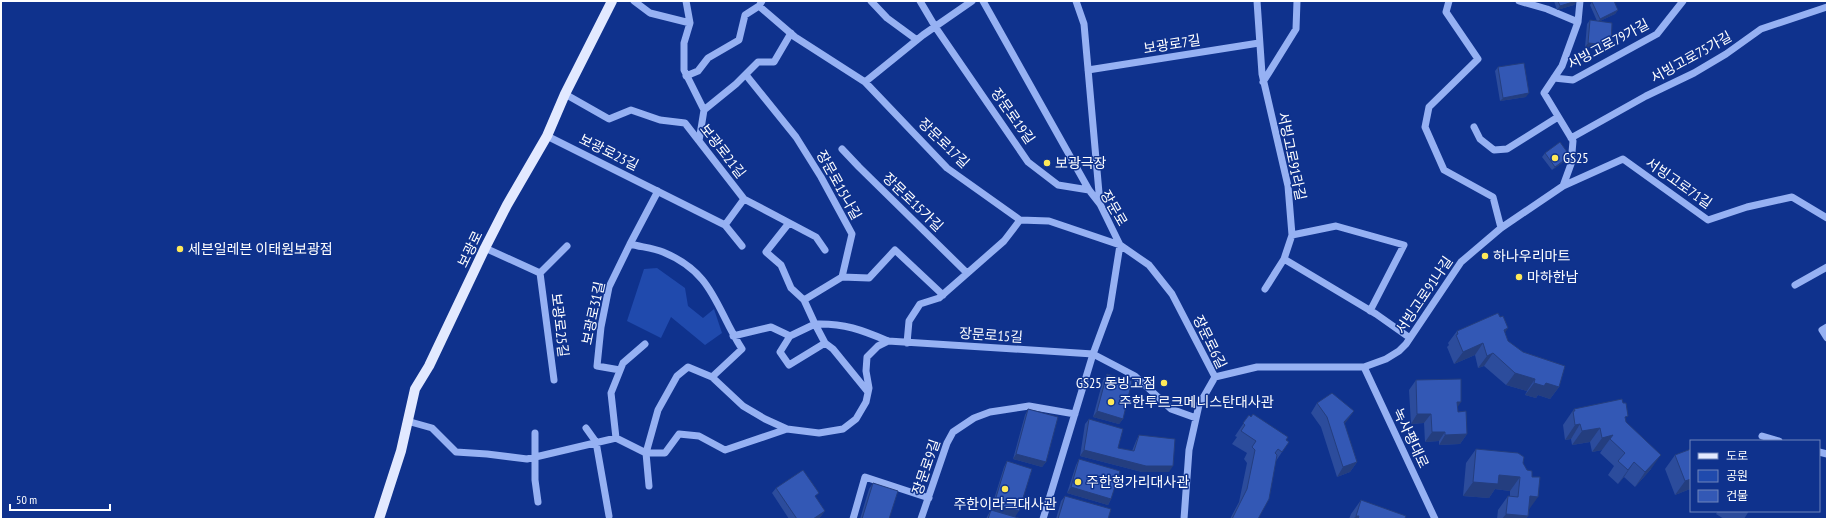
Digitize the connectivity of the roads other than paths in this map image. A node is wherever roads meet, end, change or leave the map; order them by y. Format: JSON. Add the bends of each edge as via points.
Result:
{"nodes":[{"id":1,"x":612,"y":1,"type":"edge"},
{"id":2,"x":634,"y":1,"type":"edge"},
{"id":3,"x":686,"y":1,"type":"edge"},
{"id":4,"x":871,"y":1,"type":"edge"},
{"id":5,"x":920,"y":1,"type":"edge"},
{"id":6,"x":972,"y":1,"type":"edge"},
{"id":7,"x":983,"y":1,"type":"edge"},
{"id":8,"x":1076,"y":1,"type":"edge"},
{"id":9,"x":1257,"y":1,"type":"edge"},
{"id":10,"x":1296,"y":1,"type":"edge"},
{"id":11,"x":1449,"y":1,"type":"edge"},
{"id":12,"x":1519,"y":1,"type":"edge"},
{"id":13,"x":1580,"y":1,"type":"edge"},
{"id":14,"x":1683,"y":1,"type":"edge"},
{"id":15,"x":761,"y":3,"type":"edge"},
{"id":16,"x":1827,"y":7,"type":"edge"},
{"id":17,"x":1578,"y":22,"type":"junction"},
{"id":18,"x":690,"y":23,"type":"junction"},
{"id":19,"x":936,"y":28,"type":"junction"},
{"id":20,"x":791,"y":33,"type":"junction"},
{"id":21,"x":917,"y":40,"type":"junction"},
{"id":22,"x":1259,"y":43,"type":"junction"},
{"id":23,"x":1088,"y":70,"type":"junction"},
{"id":24,"x":746,"y":75,"type":"junction"},
{"id":25,"x":686,"y":76,"type":"junction"},
{"id":26,"x":1554,"y":78,"type":"junction"},
{"id":27,"x":865,"y":82,"type":"junction"},
{"id":28,"x":1263,"y":82,"type":"junction"},
{"id":29,"x":565,"y":94,"type":"junction"},
{"id":30,"x":704,"y":110,"type":"junction"},
{"id":31,"x":1558,"y":117,"type":"junction"},
{"id":32,"x":1474,"y":127,"type":"dead end"},
{"id":33,"x":547,"y":136,"type":"junction"},
{"id":34,"x":1571,"y":138,"type":"junction"},
{"id":35,"x":699,"y":141,"type":"junction"},
{"id":36,"x":842,"y":149,"type":"dead end"},
{"id":37,"x":1563,"y":186,"type":"junction"},
{"id":38,"x":1089,"y":190,"type":"junction"},
{"id":39,"x":658,"y":191,"type":"junction"},
{"id":40,"x":744,"y":200,"type":"junction"},
{"id":41,"x":1100,"y":204,"type":"junction"},
{"id":42,"x":1827,"y":218,"type":"edge"},
{"id":43,"x":1020,"y":220,"type":"junction"},
{"id":44,"x":789,"y":223,"type":"junction"},
{"id":45,"x":725,"y":225,"type":"junction"},
{"id":46,"x":1501,"y":228,"type":"junction"},
{"id":47,"x":1292,"y":235,"type":"junction"},
{"id":48,"x":630,"y":244,"type":"junction"},
{"id":49,"x":1120,"y":245,"type":"junction"},
{"id":50,"x":567,"y":246,"type":"dead end"},
{"id":51,"x":742,"y":246,"type":"dead end"},
{"id":52,"x":485,"y":248,"type":"junction"},
{"id":53,"x":825,"y":250,"type":"dead end"},
{"id":54,"x":1284,"y":259,"type":"junction"},
{"id":55,"x":1827,"y":267,"type":"edge"},
{"id":56,"x":540,"y":273,"type":"junction"},
{"id":57,"x":967,"y":274,"type":"junction"},
{"id":58,"x":842,"y":277,"type":"junction"},
{"id":59,"x":1795,"y":285,"type":"dead end"},
{"id":60,"x":1265,"y":289,"type":"dead end"},
{"id":61,"x":943,"y":295,"type":"junction"},
{"id":62,"x":804,"y":300,"type":"junction"},
{"id":63,"x":1370,"y":311,"type":"junction"},
{"id":64,"x":815,"y":324,"type":"junction"},
{"id":65,"x":1827,"y":327,"type":"edge"},
{"id":66,"x":733,"y":336,"type":"junction"},
{"id":67,"x":790,"y":336,"type":"junction"},
{"id":68,"x":1410,"y":338,"type":"junction"},
{"id":69,"x":1827,"y":338,"type":"edge"},
{"id":70,"x":888,"y":341,"type":"junction"},
{"id":71,"x":825,"y":343,"type":"junction"},
{"id":72,"x":907,"y":343,"type":"junction"},
{"id":73,"x":645,"y":344,"type":"dead end"},
{"id":74,"x":1093,"y":354,"type":"junction"},
{"id":75,"x":1364,"y":367,"type":"junction"},
{"id":76,"x":620,"y":370,"type":"junction"},
{"id":77,"x":712,"y":377,"type":"junction"},
{"id":78,"x":1215,"y":377,"type":"junction"},
{"id":79,"x":554,"y":380,"type":"dead end"},
{"id":80,"x":868,"y":392,"type":"junction"},
{"id":81,"x":1075,"y":414,"type":"junction"},
{"id":82,"x":1196,"y":418,"type":"junction"},
{"id":83,"x":407,"y":421,"type":"junction"},
{"id":84,"x":586,"y":428,"type":"dead end"},
{"id":85,"x":787,"y":429,"type":"junction"},
{"id":86,"x":535,"y":433,"type":"dead end"},
{"id":87,"x":1762,"y":436,"type":"dead end"},
{"id":88,"x":616,"y":438,"type":"junction"},
{"id":89,"x":1776,"y":440,"type":"edge"},
{"id":90,"x":596,"y":442,"type":"junction"},
{"id":91,"x":646,"y":453,"type":"junction"},
{"id":92,"x":535,"y":456,"type":"junction"},
{"id":93,"x":650,"y":486,"type":"dead end"},
{"id":94,"x":929,"y":498,"type":"junction"},
{"id":95,"x":538,"y":502,"type":"dead end"},
{"id":96,"x":609,"y":516,"type":"dead end"},
{"id":97,"x":379,"y":519,"type":"edge"},
{"id":98,"x":853,"y":519,"type":"edge"},
{"id":99,"x":921,"y":519,"type":"edge"},
{"id":100,"x":1043,"y":519,"type":"edge"},
{"id":101,"x":1184,"y":519,"type":"edge"},
{"id":102,"x":1435,"y":519,"type":"edge"}],
"edges":[{"from":1,"to":29,"type":"main road","name":"보광로"},
{"from":2,"to":18,"type":"street","via":[[650,13]]},
{"from":3,"to":18,"type":"street"},
{"from":4,"to":21,"type":"street","via":[[887,18]]},
{"from":5,"to":19,"type":"street","name":"장문로19길"},
{"from":6,"to":19,"type":"street"},
{"from":7,"to":38,"type":"street","name":"장문로"},
{"from":8,"to":23,"type":"street","via":[[1084,24]]},
{"from":9,"to":22,"type":"street","name":"서빙고로91라길"},
{"from":10,"to":28,"type":"street","via":[[1296,29]]},
{"from":11,"to":46,"type":"street","via":[[1446,12],[1478,60],[1429,107],[1425,127],[1444,170],[1493,197]]},
{"from":12,"to":17,"type":"street"},
{"from":13,"to":17,"type":"street"},
{"from":14,"to":26,"type":"street","name":"서빙고로79가길","via":[[1657,34],[1573,80]]},
{"from":15,"to":20,"type":"street","name":"장문로17길"},
{"from":15,"to":25,"type":"street","via":[[745,15],[739,40],[708,58],[698,71]]},
{"from":16,"to":34,"type":"street","name":"서빙고로75가길","via":[[1761,29],[1694,73],[1646,96]]},
{"from":17,"to":26,"type":"street","via":[[1562,66]]},
{"from":18,"to":25,"type":"street","via":[[684,43]]},
{"from":19,"to":21,"type":"street"},
{"from":19,"to":38,"type":"street","name":"장문로19길","via":[[1028,162],[1058,185]]},
{"from":20,"to":24,"type":"street","via":[[774,62],[758,62]]},
{"from":20,"to":27,"type":"street","name":"장문로17길"},
{"from":21,"to":27,"type":"street"},
{"from":22,"to":23,"type":"street","name":"보광로7길"},
{"from":22,"to":28,"type":"street","name":"서빙고로91라길"},
{"from":23,"to":41,"type":"street"},
{"from":24,"to":30,"type":"street"},
{"from":24,"to":58,"type":"street","name":"장문로15나길","via":[[796,137],[852,234]]},
{"from":25,"to":30,"type":"street"},
{"from":26,"to":31,"type":"street","via":[[1544,93]]},
{"from":27,"to":43,"type":"street","name":"장문로17길","via":[[947,168]]},
{"from":28,"to":47,"type":"street","name":"서빙고로91라길","via":[[1288,186]]},
{"from":29,"to":33,"type":"main road","name":"보광로"},
{"from":29,"to":35,"type":"street","name":"보광로21길","via":[[609,119],[631,110],[660,120],[685,123]]},
{"from":30,"to":35,"type":"street"},
{"from":31,"to":32,"type":"street","via":[[1507,149],[1494,150],[1480,139]]},
{"from":31,"to":34,"type":"street"},
{"from":33,"to":39,"type":"street","name":"보광로23길"},
{"from":33,"to":52,"type":"main road","name":"보광로"},
{"from":34,"to":37,"type":"street","via":[[1571,164]]},
{"from":35,"to":40,"type":"street","name":"보광로21길"},
{"from":36,"to":57,"type":"street","name":"장문로15가길"},
{"from":37,"to":42,"type":"street","name":"서빙고로71길","via":[[1623,159],[1708,220],[1747,207],[1792,197]]},
{"from":37,"to":46,"type":"street","name":"서빙고로91나길"},
{"from":38,"to":41,"type":"street","name":"장문로"},
{"from":39,"to":45,"type":"street","name":"보광로23길"},
{"from":39,"to":48,"type":"street"},
{"from":40,"to":44,"type":"street","name":"보광로21길"},
{"from":40,"to":45,"type":"street"},
{"from":41,"to":49,"type":"street","name":"장문로"},
{"from":43,"to":49,"type":"street","via":[[1049,221]]},
{"from":43,"to":57,"type":"street","via":[[1004,241]]},
{"from":44,"to":53,"type":"street","name":"보광로21길","via":[[816,237]]},
{"from":44,"to":62,"type":"street","via":[[766,252],[781,265],[791,288]]},
{"from":45,"to":51,"type":"street","name":"보광로23길"},
{"from":46,"to":68,"type":"street","name":"서빙고로91나길","via":[[1461,262]]},
{"from":47,"to":54,"type":"street","name":"서빙고로91라길"},
{"from":47,"to":63,"type":"street","via":[[1336,226],[1404,245]]},
{"from":48,"to":66,"type":"street","via":[[661,251],[686,263],[711,290]]},
{"from":48,"to":76,"type":"street","name":"보광로31길","via":[[609,286],[597,366]]},
{"from":49,"to":74,"type":"street","name":"장문로","via":[[1110,308]]},
{"from":49,"to":78,"type":"street","name":"장문로6길","via":[[1149,265],[1172,294]]},
{"from":50,"to":56,"type":"street"},
{"from":52,"to":56,"type":"street"},
{"from":52,"to":83,"type":"main road","name":"보광로","via":[[429,366],[415,389]]},
{"from":54,"to":60,"type":"street","name":"서빙고로91라길"},
{"from":54,"to":63,"type":"street"},
{"from":55,"to":59,"type":"street"},
{"from":56,"to":79,"type":"street","name":"보광로25길"},
{"from":57,"to":61,"type":"street"},
{"from":58,"to":61,"type":"street","via":[[869,278],[895,250]]},
{"from":58,"to":62,"type":"street"},
{"from":61,"to":72,"type":"street","via":[[920,304],[909,321]]},
{"from":62,"to":64,"type":"street"},
{"from":63,"to":68,"type":"street"},
{"from":64,"to":67,"type":"street"},
{"from":64,"to":70,"type":"street","via":[[861,329]]},
{"from":64,"to":71,"type":"street"},
{"from":65,"to":69,"type":"street","via":[[1822,330]]},
{"from":66,"to":67,"type":"street","via":[[771,327]]},
{"from":66,"to":77,"type":"street","via":[[742,349]]},
{"from":67,"to":71,"type":"street","via":[[780,352],[789,365]]},
{"from":68,"to":75,"type":"street","name":"서빙고로91나길","via":[[1399,351]]},
{"from":70,"to":72,"type":"street","name":"장문로15길"},
{"from":70,"to":80,"type":"street","via":[[878,346],[868,357]]},
{"from":71,"to":80,"type":"street","via":[[833,349]]},
{"from":72,"to":74,"type":"street","name":"장문로15길"},
{"from":73,"to":76,"type":"street","via":[[623,363]]},
{"from":74,"to":81,"type":"street","name":"장문로"},
{"from":74,"to":82,"type":"street","via":[[1135,376],[1171,409]]},
{"from":75,"to":78,"type":"street","name":"서빙고로91나길","via":[[1257,367]]},
{"from":75,"to":102,"type":"street","name":"녹사평대로"},
{"from":76,"to":88,"type":"street","via":[[611,393]]},
{"from":77,"to":85,"type":"street","via":[[742,406]]},
{"from":77,"to":91,"type":"street","via":[[688,367],[677,376],[658,410]]},
{"from":78,"to":82,"type":"street","name":"장문로6길","via":[[1198,405]]},
{"from":80,"to":85,"type":"street","via":[[866,402],[856,419],[843,429],[819,433]]},
{"from":81,"to":94,"type":"street","name":"장문로9길","via":[[1029,406],[990,412],[974,418],[954,432],[947,443]]},
{"from":81,"to":100,"type":"street","name":"장문로"},
{"from":82,"to":101,"type":"street","name":"장문로6길","via":[[1189,450]]},
{"from":83,"to":92,"type":"street","via":[[432,428],[456,452],[527,459]]},
{"from":83,"to":97,"type":"main road","name":"보광로","via":[[401,451]]},
{"from":84,"to":90,"type":"street"},
{"from":85,"to":91,"type":"street","via":[[725,450],[699,436],[679,434],[665,453]]},
{"from":86,"to":92,"type":"street"},
{"from":87,"to":89,"type":"street"},
{"from":88,"to":90,"type":"street"},
{"from":88,"to":91,"type":"street"},
{"from":90,"to":92,"type":"street"},
{"from":90,"to":96,"type":"street"},
{"from":91,"to":93,"type":"street"},
{"from":92,"to":95,"type":"street"},
{"from":94,"to":98,"type":"street","via":[[864,477]]},
{"from":94,"to":99,"type":"street","name":"장문로9길"}]}
